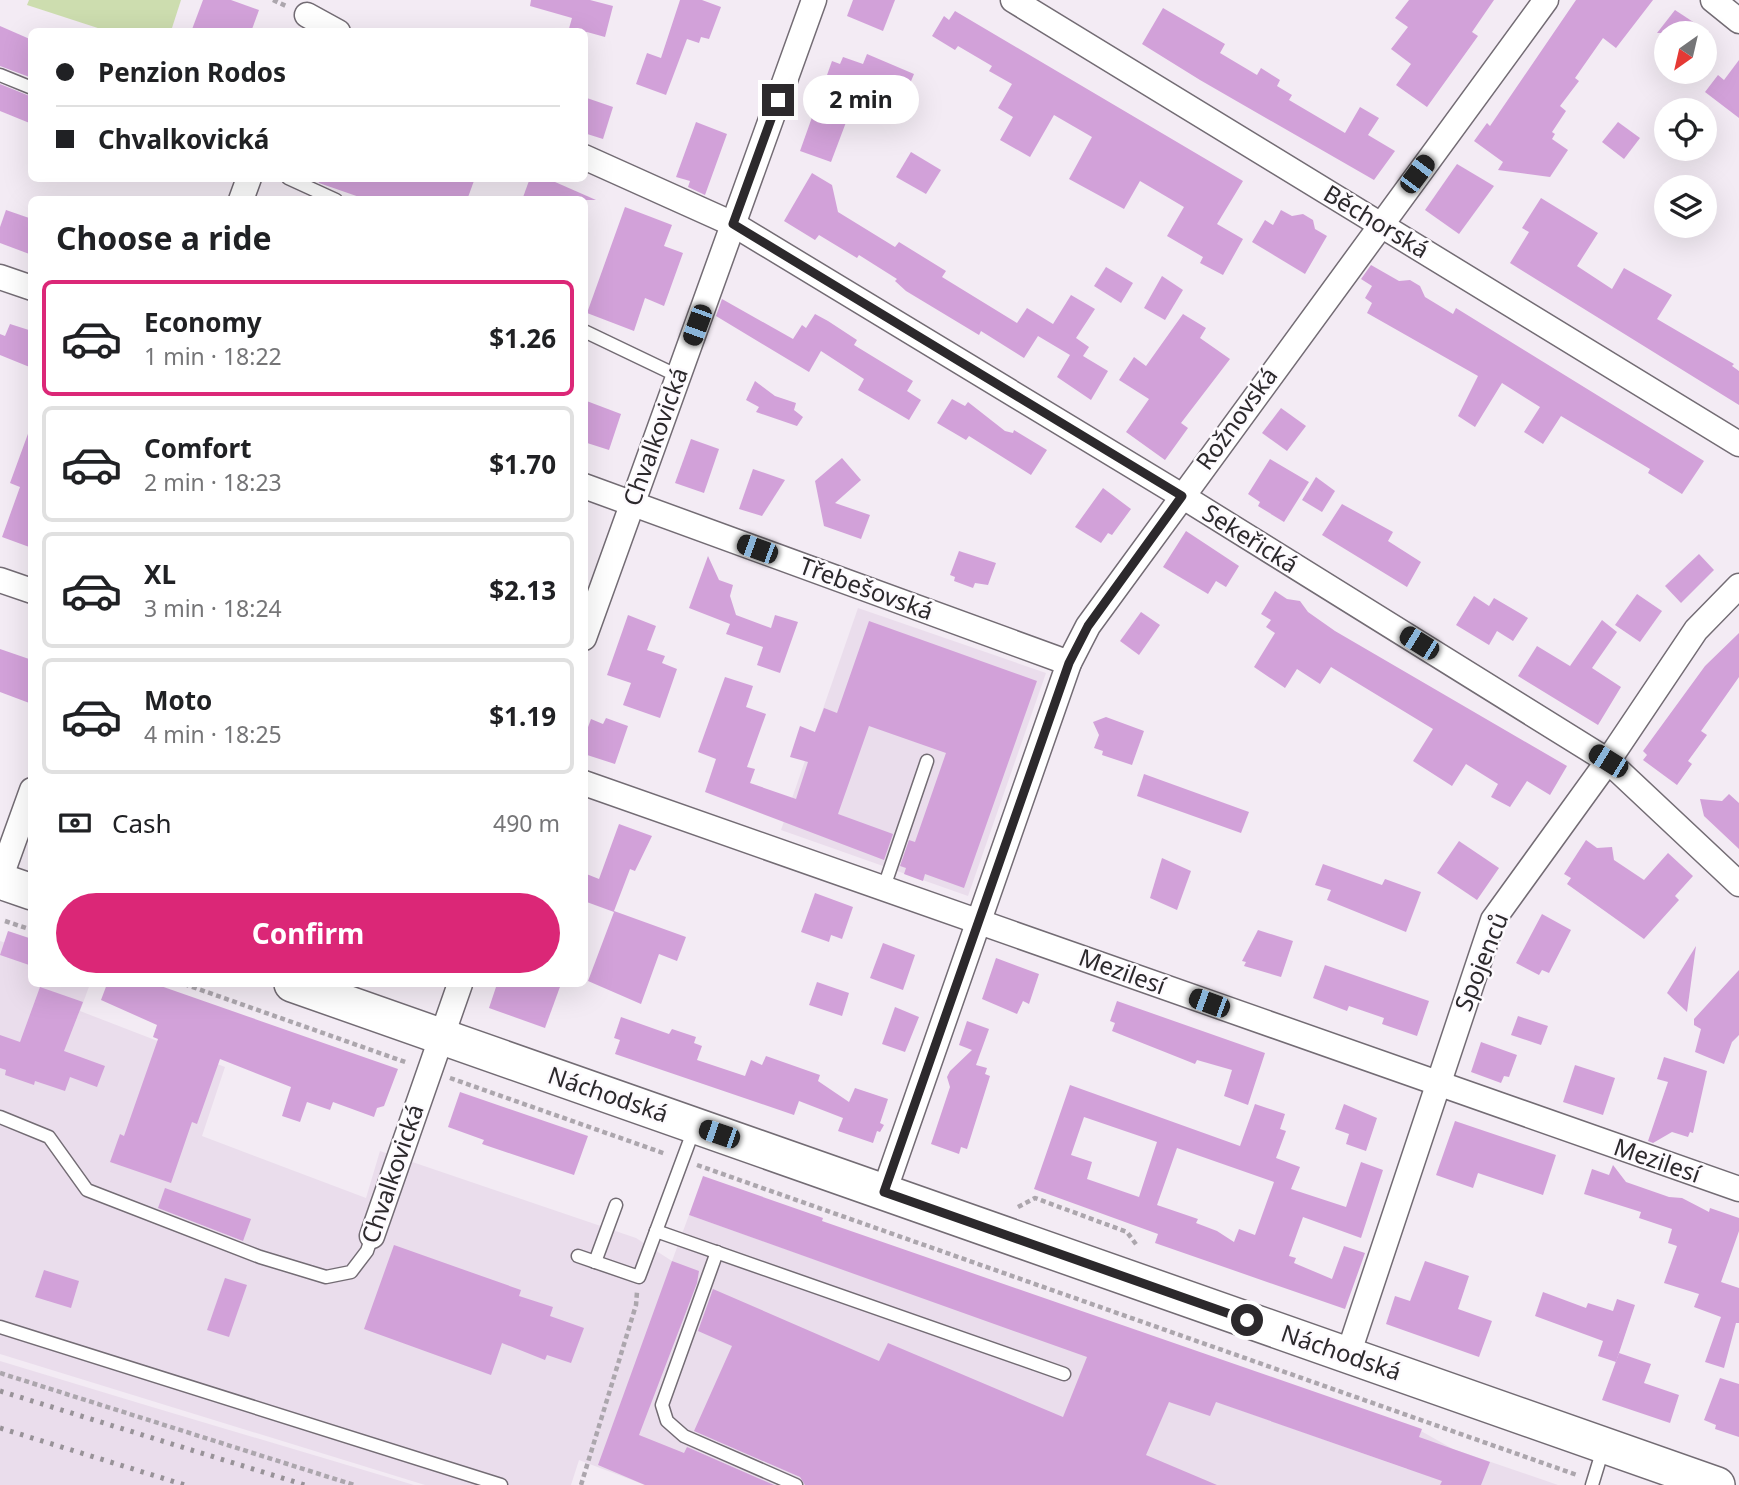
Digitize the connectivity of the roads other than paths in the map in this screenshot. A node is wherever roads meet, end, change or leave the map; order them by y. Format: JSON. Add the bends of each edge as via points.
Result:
{"nodes":[{"id":1,"x":814,"y":0,"type":"edge"},
{"id":2,"x":1013,"y":0,"type":"edge"},
{"id":3,"x":1546,"y":0,"type":"edge"},
{"id":4,"x":1713,"y":0,"type":"edge"},
{"id":5,"x":306,"y":15,"type":"edge"},
{"id":6,"x":1739,"y":21,"type":"edge"},
{"id":7,"x":330,"y":28,"type":"edge"},
{"id":8,"x":0,"y":75,"type":"edge"},
{"id":9,"x":28,"y":86,"type":"edge"},
{"id":10,"x":588,"y":159,"type":"edge"},
{"id":11,"x":297,"y":182,"type":"edge"},
{"id":12,"x":327,"y":196,"type":"edge"},
{"id":13,"x":733,"y":224,"type":"junction"},
{"id":14,"x":1380,"y":224,"type":"junction"},
{"id":15,"x":0,"y":276,"type":"edge"},
{"id":16,"x":28,"y":286,"type":"edge"},
{"id":17,"x":588,"y":333,"type":"edge"},
{"id":18,"x":678,"y":376,"type":"junction"},
{"id":19,"x":1739,"y":444,"type":"edge"},
{"id":20,"x":588,"y":487,"type":"edge"},
{"id":21,"x":1182,"y":496,"type":"junction"},
{"id":22,"x":633,"y":504,"type":"junction"},
{"id":23,"x":0,"y":580,"type":"edge"},
{"id":24,"x":1739,"y":586,"type":"edge"},
{"id":25,"x":28,"y":590,"type":"edge"},
{"id":26,"x":588,"y":627,"type":"edge"},
{"id":27,"x":1069,"y":663,"type":"junction"},
{"id":28,"x":927,"y":761,"type":"dead end"},
{"id":29,"x":1608,"y":761,"type":"junction"},
{"id":30,"x":588,"y":784,"type":"edge"},
{"id":31,"x":28,"y":801,"type":"edge"},
{"id":32,"x":0,"y":880,"type":"edge"},
{"id":33,"x":1739,"y":884,"type":"edge"},
{"id":34,"x":884,"y":887,"type":"junction"},
{"id":35,"x":28,"y":890,"type":"edge"},
{"id":36,"x":980,"y":922,"type":"junction"},
{"id":37,"x":301,"y":987,"type":"edge"},
{"id":38,"x":459,"y":987,"type":"edge"},
{"id":39,"x":442,"y":1036,"type":"junction"},
{"id":40,"x":1437,"y":1084,"type":"junction"},
{"id":41,"x":0,"y":1117,"type":"edge"},
{"id":42,"x":696,"y":1126,"type":"junction"},
{"id":43,"x":1739,"y":1189,"type":"edge"},
{"id":44,"x":884,"y":1192,"type":"junction"},
{"id":45,"x":616,"y":1205,"type":"dead end"},
{"id":46,"x":656,"y":1231,"type":"junction"},
{"id":47,"x":372,"y":1236,"type":"joint"},
{"id":48,"x":717,"y":1252,"type":"junction"},
{"id":49,"x":578,"y":1256,"type":"dead end"},
{"id":50,"x":595,"y":1262,"type":"junction"},
{"id":51,"x":0,"y":1327,"type":"edge"},
{"id":52,"x":1348,"y":1355,"type":"junction"},
{"id":53,"x":1064,"y":1374,"type":"dead end"},
{"id":54,"x":1604,"y":1445,"type":"junction"},
{"id":55,"x":1593,"y":1483,"type":"edge"},
{"id":56,"x":501,"y":1485,"type":"edge"},
{"id":57,"x":796,"y":1485,"type":"edge"},
{"id":58,"x":1717,"y":1485,"type":"edge"}],
"edges":[{"from":1,"to":13,"type":"street","name":"Chvalkovická"},
{"from":2,"to":14,"type":"street","name":"Běchorská"},
{"from":3,"to":14,"type":"street","name":"Rožnovská"},
{"from":4,"to":6,"type":"street"},
{"from":5,"to":7,"type":"street"},
{"from":8,"to":9,"type":"lane"},
{"from":10,"to":13,"type":"street","name":"Sekeřická"},
{"from":11,"to":12,"type":"lane"},
{"from":13,"to":18,"type":"street","name":"Chvalkovická"},
{"from":13,"to":21,"type":"street","name":"Sekeřická"},
{"from":14,"to":19,"type":"street","name":"Běchorská"},
{"from":14,"to":21,"type":"street","name":"Rožnovská"},
{"from":15,"to":16,"type":"street"},
{"from":17,"to":18,"type":"lane"},
{"from":18,"to":22,"type":"street","name":"Chvalkovická"},
{"from":20,"to":22,"type":"street","name":"Třebešovská"},
{"from":21,"to":27,"type":"street","name":"Rožnovská","via":[[1088,626]]},
{"from":21,"to":29,"type":"street","name":"Sekeřická"},
{"from":22,"to":26,"type":"street","name":"Chvalkovická"},
{"from":22,"to":27,"type":"street","name":"Třebešovská"},
{"from":23,"to":25,"type":"street"},
{"from":24,"to":29,"type":"street","name":"Spojenců","via":[[1696,630]]},
{"from":27,"to":36,"type":"street","name":"Rožnovská"},
{"from":28,"to":34,"type":"lane"},
{"from":29,"to":33,"type":"street","name":"Sekeřická"},
{"from":29,"to":40,"type":"street","name":"Spojenců","via":[[1493,920]]},
{"from":30,"to":34,"type":"street","name":"Mezilesí"},
{"from":31,"to":32,"type":"street"},
{"from":32,"to":35,"type":"main road"},
{"from":34,"to":36,"type":"street","name":"Mezilesí"},
{"from":36,"to":40,"type":"street","name":"Mezilesí"},
{"from":36,"to":44,"type":"street","name":"Rožnovská"},
{"from":37,"to":39,"type":"main road","name":"Náchodská"},
{"from":38,"to":39,"type":"street","name":"Chvalkovická"},
{"from":39,"to":42,"type":"main road","name":"Náchodská"},
{"from":39,"to":47,"type":"street","name":"Chvalkovická"},
{"from":40,"to":43,"type":"street","name":"Mezilesí"},
{"from":40,"to":52,"type":"street","name":"Spojenců"},
{"from":41,"to":47,"type":"lane","name":"Chvalkovická","via":[[49,1137],[87,1190],[260,1257],[326,1277],[351,1272]]},
{"from":42,"to":44,"type":"main road","name":"Náchodská"},
{"from":42,"to":46,"type":"lane"},
{"from":44,"to":52,"type":"main road","name":"Náchodská"},
{"from":45,"to":50,"type":"lane"},
{"from":46,"to":48,"type":"lane"},
{"from":46,"to":50,"type":"lane","via":[[639,1277]]},
{"from":48,"to":53,"type":"lane"},
{"from":48,"to":57,"type":"lane","via":[[662,1405],[667,1421],[684,1436]]},
{"from":49,"to":50,"type":"lane"},
{"from":51,"to":56,"type":"lane"},
{"from":52,"to":54,"type":"main road","name":"Náchodská"},
{"from":54,"to":55,"type":"lane"},
{"from":54,"to":58,"type":"main road","name":"Náchodská"}]}
